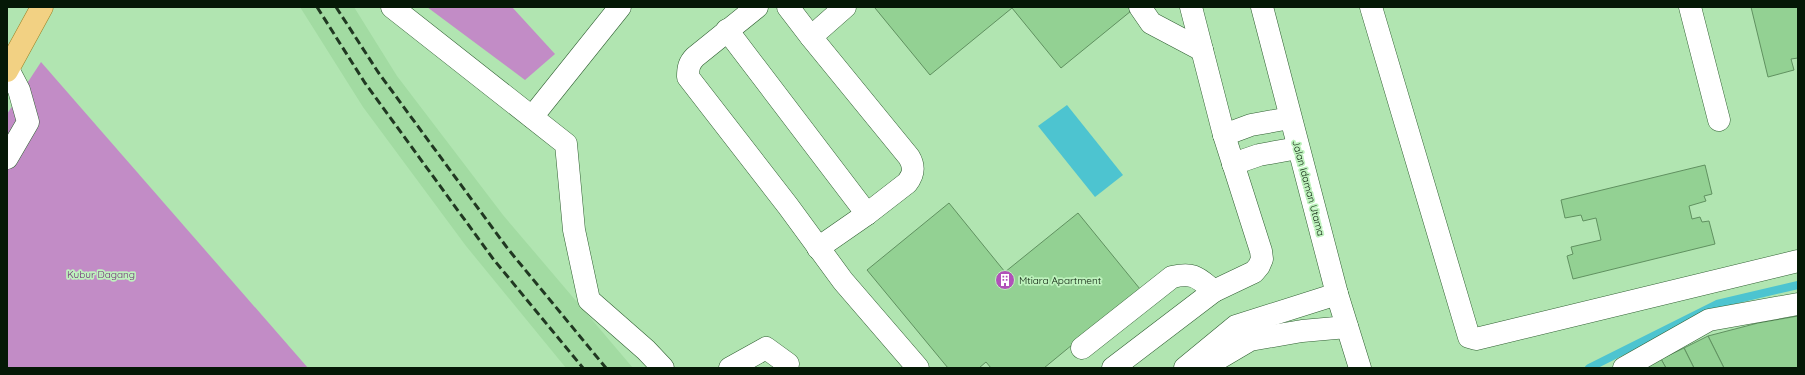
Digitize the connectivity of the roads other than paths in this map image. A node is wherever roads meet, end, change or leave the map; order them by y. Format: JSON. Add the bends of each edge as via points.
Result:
{"nodes":[{"id":1,"x":42,"y":7,"type":"edge"},
{"id":2,"x":392,"y":7,"type":"edge"},
{"id":3,"x":620,"y":7,"type":"edge"},
{"id":4,"x":757,"y":7,"type":"edge"},
{"id":5,"x":788,"y":7,"type":"edge"},
{"id":6,"x":845,"y":7,"type":"edge"},
{"id":7,"x":1140,"y":7,"type":"edge"},
{"id":8,"x":1191,"y":7,"type":"edge"},
{"id":9,"x":1262,"y":7,"type":"edge"},
{"id":10,"x":1371,"y":7,"type":"edge"},
{"id":11,"x":1690,"y":7,"type":"edge"},
{"id":12,"x":727,"y":30,"type":"junction"},
{"id":13,"x":811,"y":37,"type":"junction"},
{"id":14,"x":1202,"y":50,"type":"junction"},
{"id":15,"x":7,"y":70,"type":"edge"},
{"id":16,"x":532,"y":117,"type":"junction"},
{"id":17,"x":1290,"y":118,"type":"junction"},
{"id":18,"x":1719,"y":120,"type":"dead end"},
{"id":19,"x":1224,"y":135,"type":"junction"},
{"id":20,"x":1298,"y":148,"type":"junction"},
{"id":21,"x":7,"y":158,"type":"edge"},
{"id":22,"x":1233,"y":164,"type":"junction"},
{"id":23,"x":867,"y":214,"type":"junction"},
{"id":24,"x":818,"y":248,"type":"junction"},
{"id":25,"x":1798,"y":261,"type":"edge"},
{"id":26,"x":1214,"y":291,"type":"junction"},
{"id":27,"x":1337,"y":294,"type":"junction"},
{"id":28,"x":1798,"y":304,"type":"edge"},
{"id":29,"x":1347,"y":327,"type":"junction"},
{"id":30,"x":1082,"y":348,"type":"dead end"},
{"id":31,"x":788,"y":364,"type":"dead end"},
{"id":32,"x":663,"y":368,"type":"edge"},
{"id":33,"x":730,"y":368,"type":"edge"},
{"id":34,"x":918,"y":368,"type":"edge"},
{"id":35,"x":1113,"y":368,"type":"edge"},
{"id":36,"x":1185,"y":368,"type":"edge"},
{"id":37,"x":1206,"y":368,"type":"edge"},
{"id":38,"x":1360,"y":368,"type":"edge"},
{"id":39,"x":1624,"y":368,"type":"edge"}],
"edges":[{"from":1,"to":15,"type":"main road"},
{"from":2,"to":16,"type":"street"},
{"from":3,"to":16,"type":"street"},
{"from":4,"to":12,"type":"street"},
{"from":5,"to":13,"type":"street"},
{"from":6,"to":13,"type":"street"},
{"from":7,"to":14,"type":"street","via":[[1151,23]]},
{"from":8,"to":14,"type":"street"},
{"from":9,"to":17,"type":"street","name":"Jalan Idaman Utama"},
{"from":10,"to":25,"type":"street","via":[[1469,337],[1476,339]]},
{"from":11,"to":18,"type":"street"},
{"from":12,"to":23,"type":"street"},
{"from":12,"to":24,"type":"street","via":[[690,62],[688,77]]},
{"from":13,"to":23,"type":"street","via":[[913,163],[911,178],[907,183]]},
{"from":14,"to":19,"type":"street"},
{"from":15,"to":21,"type":"street","via":[[19,90],[28,122]]},
{"from":16,"to":32,"type":"street","via":[[566,144],[574,230],[589,300]]},
{"from":17,"to":19,"type":"street","via":[[1251,125]]},
{"from":17,"to":20,"type":"street","name":"Jalan Idaman Utama"},
{"from":19,"to":22,"type":"street"},
{"from":20,"to":22,"type":"street","via":[[1259,155]]},
{"from":20,"to":27,"type":"street","name":"Jalan Idaman Utama"},
{"from":22,"to":26,"type":"street","via":[[1262,259],[1254,272]]},
{"from":23,"to":24,"type":"street"},
{"from":24,"to":34,"type":"street"},
{"from":26,"to":30,"type":"street","via":[[1198,278],[1185,274],[1172,277]]},
{"from":26,"to":35,"type":"street"},
{"from":27,"to":29,"type":"street","name":"Jalan Idaman Utama"},
{"from":27,"to":36,"type":"street","via":[[1236,326]]},
{"from":28,"to":39,"type":"street","via":[[1709,320]]},
{"from":29,"to":37,"type":"street","via":[[1302,331],[1250,340]]},
{"from":29,"to":38,"type":"street","name":"Jalan Idaman Utama"},
{"from":31,"to":33,"type":"street","via":[[766,348]]}]}
